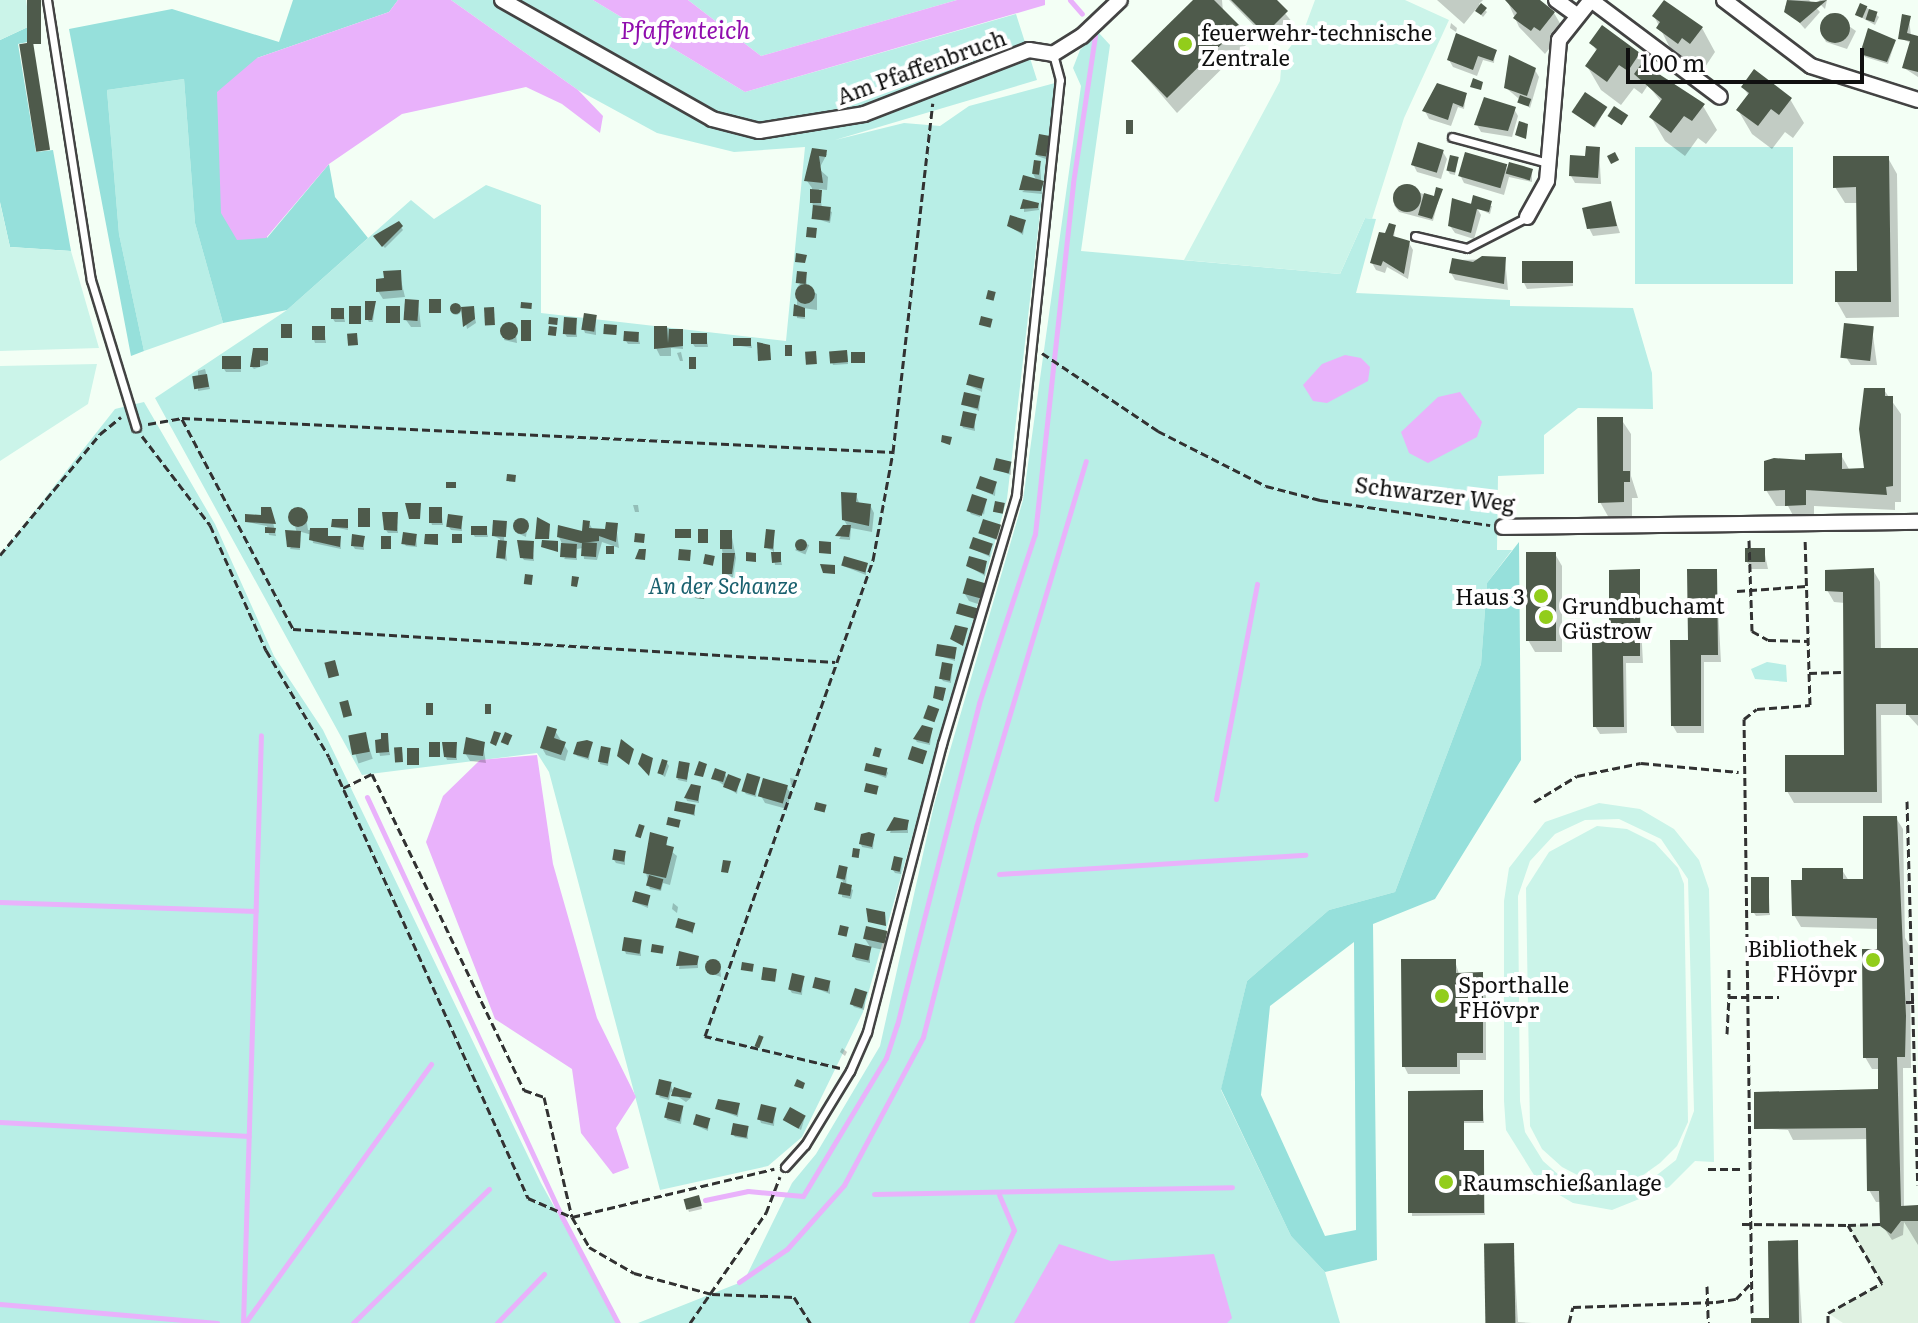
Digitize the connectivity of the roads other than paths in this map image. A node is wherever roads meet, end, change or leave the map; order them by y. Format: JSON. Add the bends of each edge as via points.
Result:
{"nodes":[{"id":1,"x":47,"y":0,"type":"edge"},
{"id":2,"x":502,"y":0,"type":"edge"},
{"id":3,"x":1120,"y":0,"type":"edge"},
{"id":4,"x":1556,"y":0,"type":"edge"},
{"id":5,"x":1591,"y":0,"type":"edge"},
{"id":6,"x":1724,"y":0,"type":"edge"},
{"id":7,"x":1578,"y":16,"type":"junction"},
{"id":8,"x":1053,"y":54,"type":"junction"},
{"id":9,"x":1720,"y":97,"type":"dead end"},
{"id":10,"x":1918,"y":100,"type":"edge"},
{"id":11,"x":1452,"y":137,"type":"dead end"},
{"id":12,"x":1548,"y":163,"type":"junction"},
{"id":13,"x":1527,"y":217,"type":"joint"},
{"id":14,"x":1415,"y":236,"type":"dead end"},
{"id":15,"x":136,"y":427,"type":"road end"},
{"id":16,"x":1918,"y":522,"type":"edge"},
{"id":17,"x":1503,"y":527,"type":"road end"},
{"id":18,"x":785,"y":1167,"type":"road end"}],
"edges":[{"from":1,"to":15,"type":"lane","via":[[91,280]]},
{"from":2,"to":8,"type":"street","name":"Am Pfaffenbruch","via":[[699,113],[759,131],[864,114],[1029,50]]},
{"from":3,"to":8,"type":"street","via":[[1082,36]]},
{"from":4,"to":7,"type":"street"},
{"from":5,"to":7,"type":"street"},
{"from":5,"to":9,"type":"street"},
{"from":6,"to":10,"type":"street","via":[[1811,66]]},
{"from":7,"to":12,"type":"street","via":[[1559,40]]},
{"from":8,"to":18,"type":"lane","via":[[1060,80],[1036,348],[1016,496],[942,744],[867,1032],[850,1071],[805,1145]]},
{"from":11,"to":12,"type":"lane"},
{"from":12,"to":13,"type":"street","via":[[1547,181]]},
{"from":13,"to":14,"type":"lane","via":[[1467,248]]},
{"from":16,"to":17,"type":"street","name":"Schwarzer Weg"}]}
